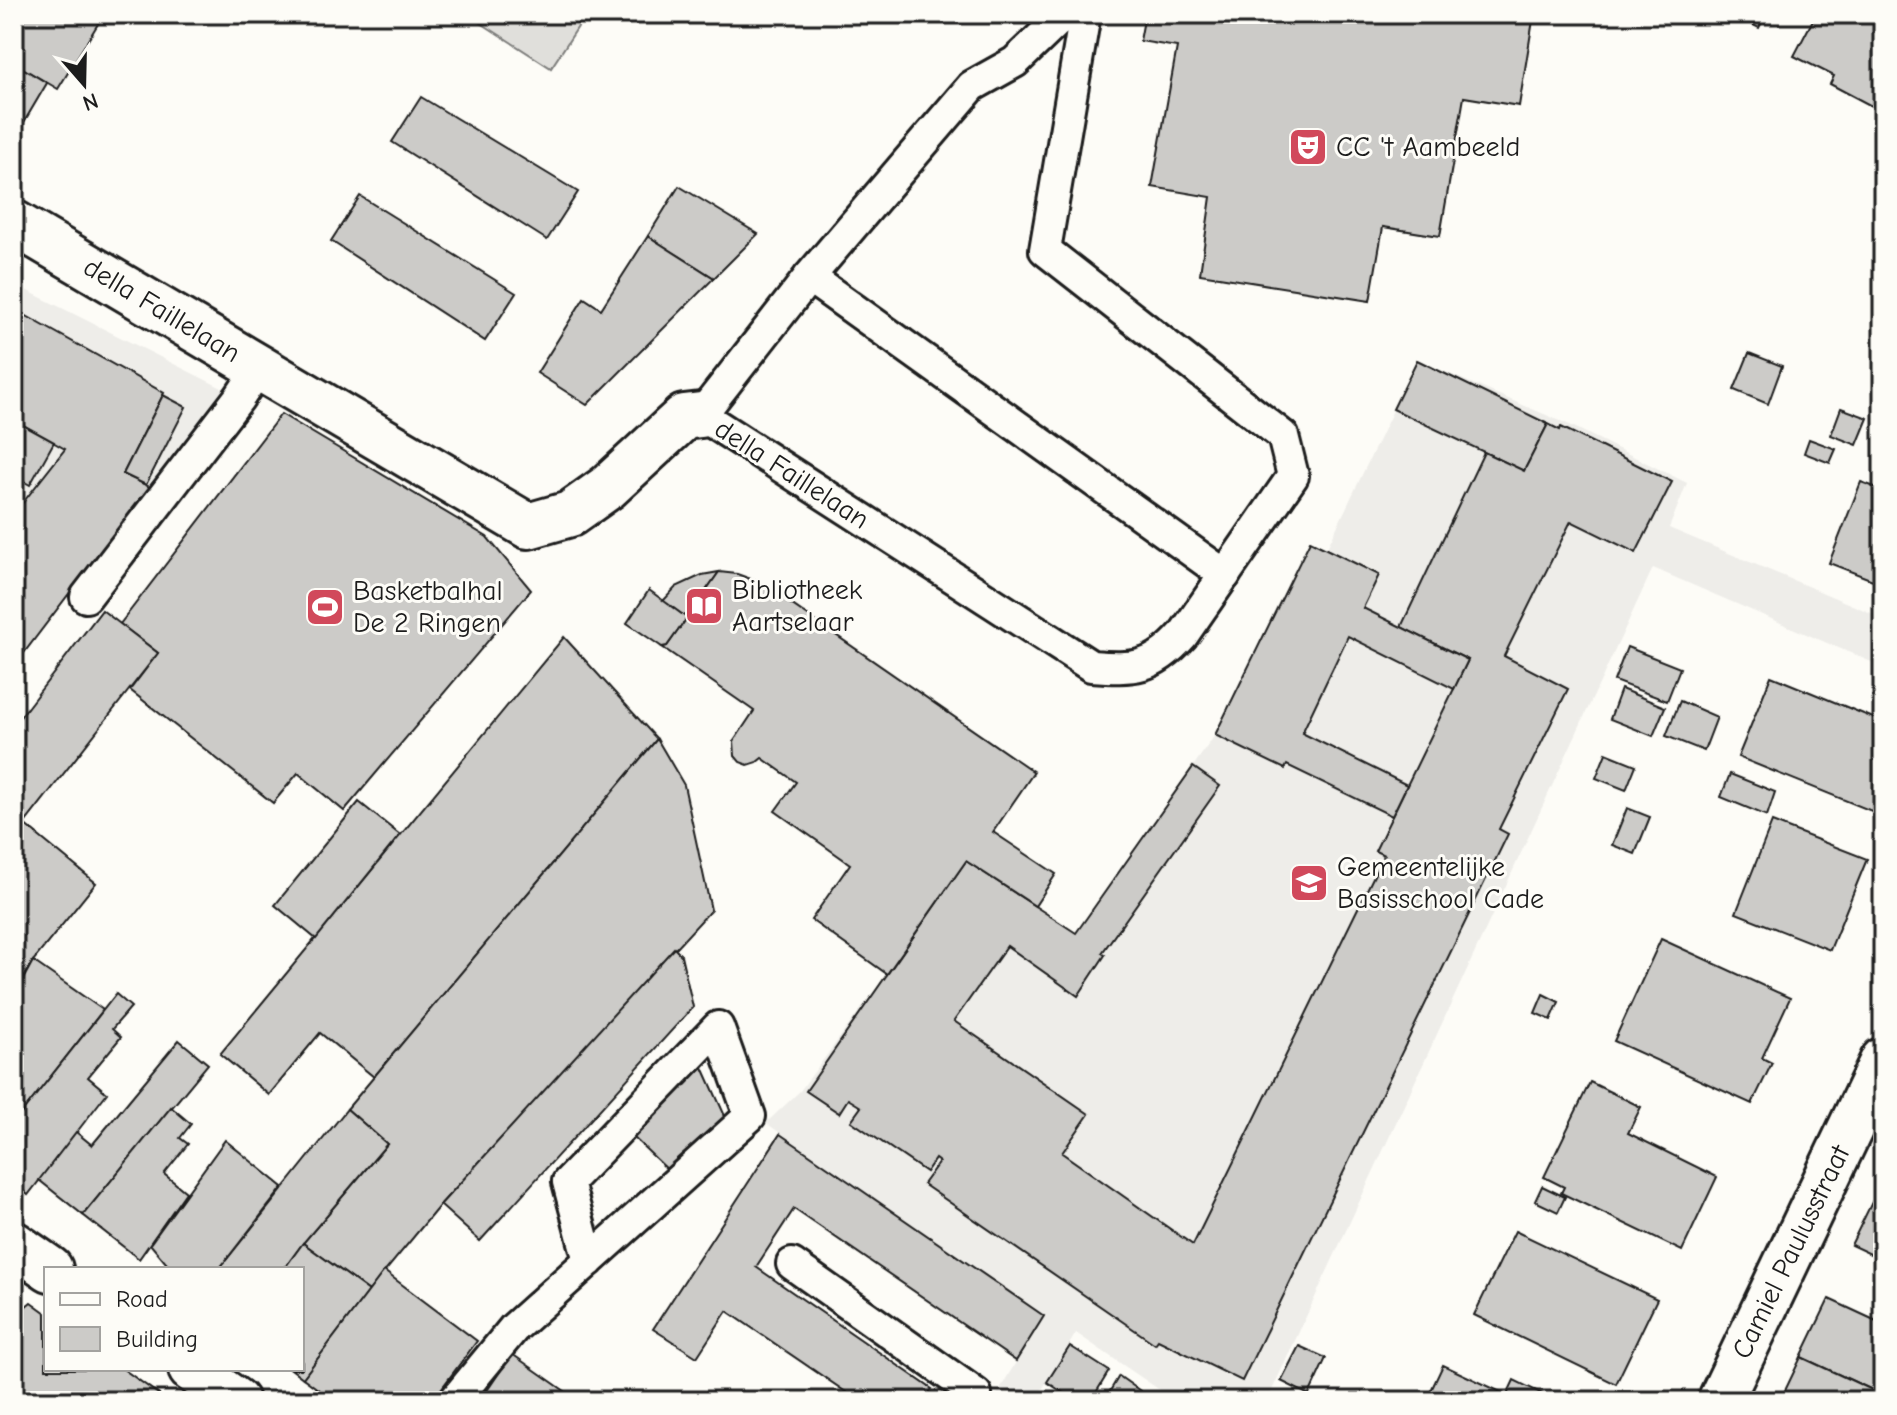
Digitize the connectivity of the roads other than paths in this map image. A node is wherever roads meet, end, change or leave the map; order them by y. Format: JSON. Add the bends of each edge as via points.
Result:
{"nodes":[{"id":1,"x":1065,"y":14,"type":"edge"},
{"id":2,"x":1085,"y":14,"type":"edge"},
{"id":3,"x":14,"y":223,"type":"edge"},
{"id":4,"x":809,"y":277,"type":"junction"},
{"id":5,"x":259,"y":368,"type":"junction"},
{"id":6,"x":701,"y":415,"type":"junction"},
{"id":7,"x":1225,"y":575,"type":"junction"},
{"id":8,"x":86,"y":597,"type":"dead end"},
{"id":9,"x":1883,"y":1060,"type":"edge"},
{"id":10,"x":14,"y":1244,"type":"edge"},
{"id":11,"x":589,"y":1261,"type":"junction"},
{"id":12,"x":792,"y":1264,"type":"dead end"},
{"id":13,"x":47,"y":1267,"type":"edge"},
{"id":14,"x":194,"y":1371,"type":"edge"},
{"id":15,"x":236,"y":1401,"type":"edge"},
{"id":16,"x":454,"y":1401,"type":"edge"},
{"id":17,"x":972,"y":1401,"type":"edge"},
{"id":18,"x":1720,"y":1401,"type":"edge"}],
"edges":[{"from":1,"to":4,"type":"lane","via":[[1015,62],[972,86]]},
{"from":2,"to":7,"type":"lane","name":"della Faillelaan","via":[[1045,250],[1283,436],[1293,476]]},
{"from":3,"to":5,"type":"street","name":"della Faillelaan"},
{"from":4,"to":6,"type":"lane"},
{"from":4,"to":7,"type":"lane"},
{"from":5,"to":6,"type":"street","name":"della Faillelaan","via":[[528,526],[570,514],[608,487],[684,417]]},
{"from":5,"to":8,"type":"lane"},
{"from":6,"to":7,"type":"lane","name":"della Faillelaan","via":[[1091,666],[1144,666],[1167,654]]},
{"from":9,"to":18,"type":"street","name":"Camiel Paulusstraat"},
{"from":10,"to":13,"type":"street"},
{"from":11,"to":11,"type":"lane","via":[[750,1116],[718,1027],[568,1182]]},
{"from":11,"to":16,"type":"lane","via":[[514,1328]]},
{"from":12,"to":17,"type":"lane","via":[[976,1394]]},
{"from":14,"to":15,"type":"street"}]}
